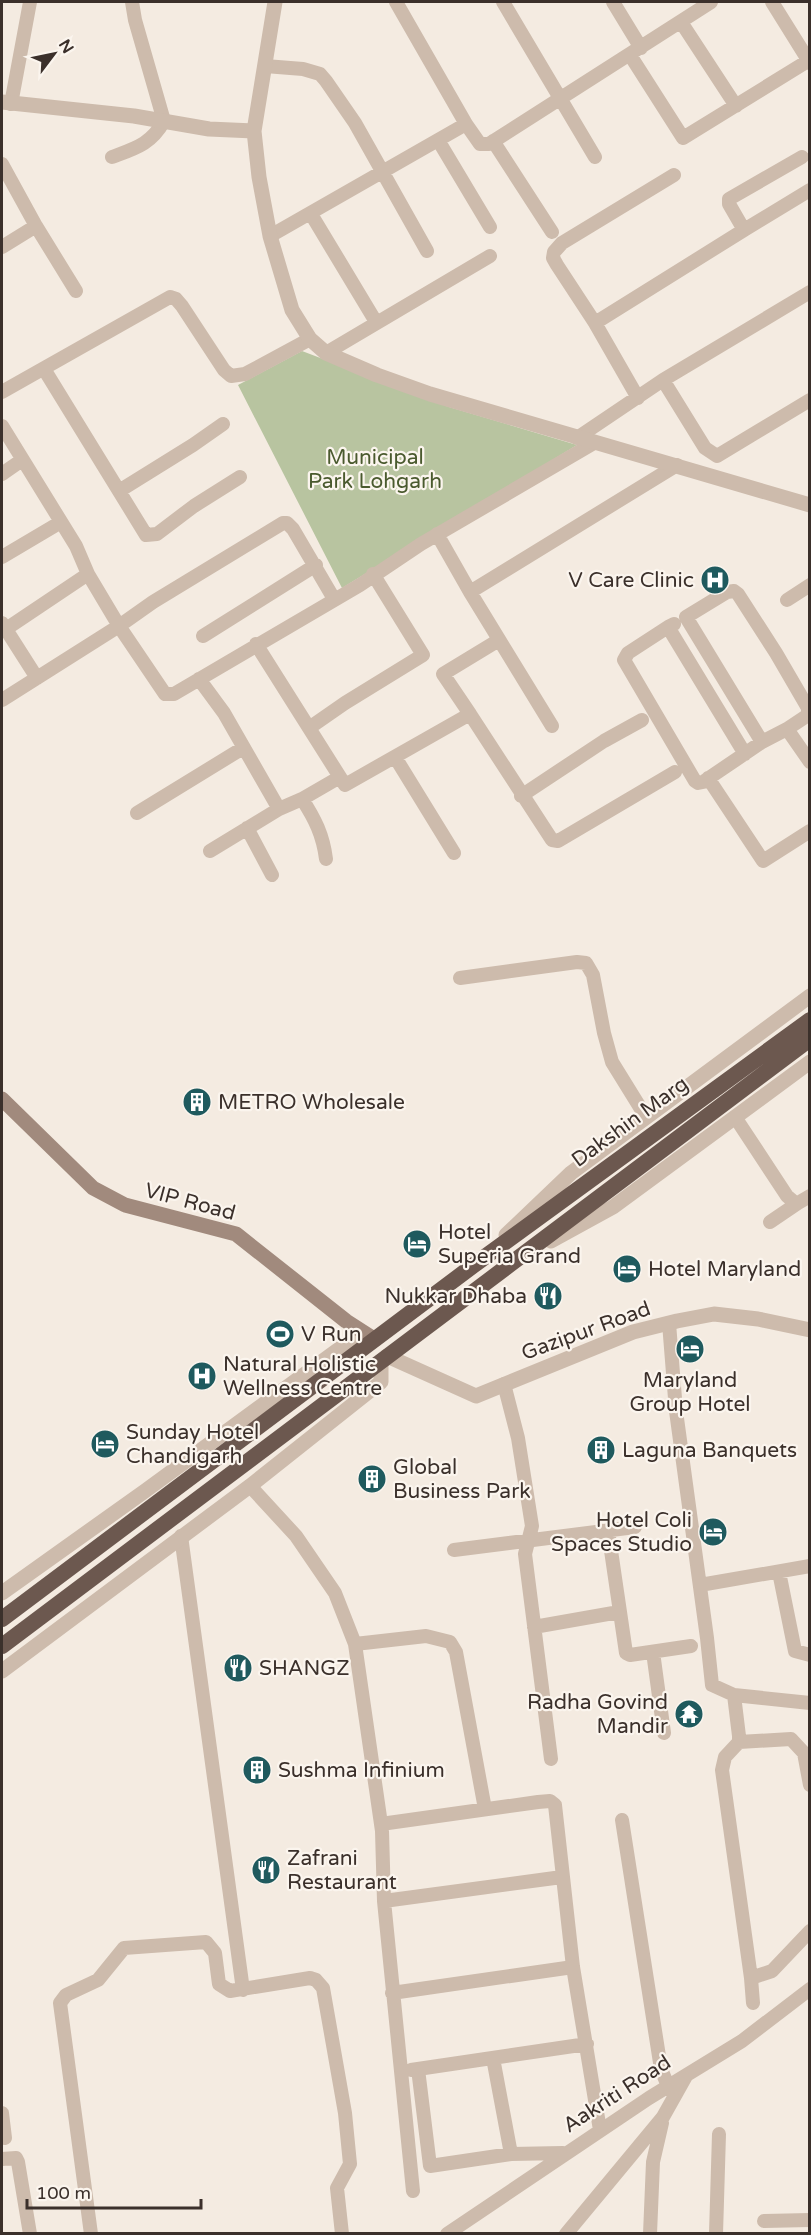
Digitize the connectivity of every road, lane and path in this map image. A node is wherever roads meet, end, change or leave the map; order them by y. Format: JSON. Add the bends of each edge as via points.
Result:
{"nodes":[{"id":1,"x":30,"y":2,"type":"edge"},
{"id":2,"x":132,"y":2,"type":"edge"},
{"id":3,"x":275,"y":2,"type":"edge"},
{"id":4,"x":396,"y":2,"type":"edge"},
{"id":5,"x":503,"y":2,"type":"edge"},
{"id":6,"x":613,"y":2,"type":"edge"},
{"id":7,"x":711,"y":2,"type":"edge"},
{"id":8,"x":772,"y":2,"type":"edge"},
{"id":9,"x":681,"y":22,"type":"junction"},
{"id":10,"x":636,"y":52,"type":"junction"},
{"id":11,"x":809,"y":62,"type":"edge"},
{"id":12,"x":265,"y":66,"type":"junction"},
{"id":13,"x":560,"y":99,"type":"junction"},
{"id":14,"x":6,"y":103,"type":"edge"},
{"id":15,"x":736,"y":106,"type":"junction"},
{"id":16,"x":164,"y":122,"type":"junction"},
{"id":17,"x":466,"y":124,"type":"junction"},
{"id":18,"x":254,"y":131,"type":"junction"},
{"id":19,"x":438,"y":140,"type":"junction"},
{"id":20,"x":493,"y":141,"type":"junction"},
{"id":21,"x":112,"y":157,"type":"dead end"},
{"id":22,"x":595,"y":157,"type":"dead end"},
{"id":23,"x":807,"y":159,"type":"edge"},
{"id":24,"x":2,"y":164,"type":"edge"},
{"id":25,"x":382,"y":172,"type":"junction"},
{"id":26,"x":674,"y":175,"type":"dead end"},
{"id":27,"x":810,"y":190,"type":"edge"},
{"id":28,"x":310,"y":214,"type":"junction"},
{"id":29,"x":36,"y":226,"type":"junction"},
{"id":30,"x":490,"y":227,"type":"dead end"},
{"id":31,"x":744,"y":230,"type":"junction"},
{"id":32,"x":552,"y":232,"type":"dead end"},
{"id":33,"x":270,"y":236,"type":"junction"},
{"id":34,"x":2,"y":247,"type":"edge"},
{"id":35,"x":427,"y":251,"type":"dead end"},
{"id":36,"x":490,"y":256,"type":"dead end"},
{"id":37,"x":76,"y":291,"type":"dead end"},
{"id":38,"x":810,"y":292,"type":"edge"},
{"id":39,"x":376,"y":322,"type":"junction"},
{"id":40,"x":595,"y":323,"type":"junction"},
{"id":41,"x":310,"y":339,"type":"junction"},
{"id":42,"x":326,"y":353,"type":"junction"},
{"id":43,"x":44,"y":369,"type":"junction"},
{"id":44,"x":663,"y":380,"type":"junction"},
{"id":45,"x":2,"y":392,"type":"edge"},
{"id":46,"x":638,"y":398,"type":"junction"},
{"id":47,"x":810,"y":400,"type":"edge"},
{"id":48,"x":223,"y":424,"type":"dead end"},
{"id":49,"x":2,"y":426,"type":"edge"},
{"id":50,"x":577,"y":438,"type":"junction"},
{"id":51,"x":594,"y":442,"type":"junction"},
{"id":52,"x":22,"y":460,"type":"junction"},
{"id":53,"x":676,"y":465,"type":"junction"},
{"id":54,"x":2,"y":474,"type":"edge"},
{"id":55,"x":240,"y":477,"type":"dead end"},
{"id":56,"x":119,"y":491,"type":"junction"},
{"id":57,"x":810,"y":505,"type":"edge"},
{"id":58,"x":61,"y":522,"type":"junction"},
{"id":59,"x":437,"y":534,"type":"junction"},
{"id":60,"x":2,"y":557,"type":"edge"},
{"id":61,"x":316,"y":565,"type":"junction"},
{"id":62,"x":88,"y":574,"type":"junction"},
{"id":63,"x":373,"y":574,"type":"junction"},
{"id":64,"x":810,"y":585,"type":"edge"},
{"id":65,"x":470,"y":592,"type":"junction"},
{"id":66,"x":334,"y":599,"type":"junction"},
{"id":67,"x":787,"y":600,"type":"dead end"},
{"id":68,"x":686,"y":617,"type":"junction"},
{"id":69,"x":4,"y":626,"type":"edge"},
{"id":70,"x":119,"y":626,"type":"junction"},
{"id":71,"x":668,"y":627,"type":"junction"},
{"id":72,"x":203,"y":636,"type":"dead end"},
{"id":73,"x":500,"y":640,"type":"junction"},
{"id":74,"x":256,"y":644,"type":"junction"},
{"id":75,"x":36,"y":678,"type":"junction"},
{"id":76,"x":199,"y":679,"type":"junction"},
{"id":77,"x":2,"y":700,"type":"edge"},
{"id":78,"x":470,"y":714,"type":"junction"},
{"id":79,"x":642,"y":720,"type":"dead end"},
{"id":80,"x":552,"y":726,"type":"dead end"},
{"id":81,"x":309,"y":728,"type":"junction"},
{"id":82,"x":787,"y":729,"type":"junction"},
{"id":83,"x":762,"y":742,"type":"junction"},
{"id":84,"x":243,"y":748,"type":"junction"},
{"id":85,"x":745,"y":754,"type":"junction"},
{"id":86,"x":395,"y":756,"type":"junction"},
{"id":87,"x":810,"y":762,"type":"edge"},
{"id":88,"x":675,"y":772,"type":"dead end"},
{"id":89,"x":340,"y":777,"type":"junction"},
{"id":90,"x":708,"y":778,"type":"junction"},
{"id":91,"x":521,"y":796,"type":"junction"},
{"id":92,"x":302,"y":799,"type":"junction"},
{"id":93,"x":279,"y":809,"type":"junction"},
{"id":94,"x":137,"y":813,"type":"dead end"},
{"id":95,"x":247,"y":828,"type":"junction"},
{"id":96,"x":810,"y":831,"type":"edge"},
{"id":97,"x":210,"y":851,"type":"dead end"},
{"id":98,"x":454,"y":853,"type":"dead end"},
{"id":99,"x":326,"y":859,"type":"dead end"},
{"id":100,"x":272,"y":875,"type":"dead end"},
{"id":101,"x":460,"y":978,"type":"dead end"},
{"id":102,"x":810,"y":996,"type":"edge"},
{"id":103,"x":810,"y":1020,"type":"edge"},
{"id":104,"x":810,"y":1039,"type":"edge"},
{"id":105,"x":810,"y":1062,"type":"edge"},
{"id":106,"x":2,"y":1099,"type":"edge"},
{"id":107,"x":646,"y":1117,"type":"junction"},
{"id":108,"x":735,"y":1117,"type":"junction"},
{"id":109,"x":804,"y":1199,"type":"edge"},
{"id":110,"x":770,"y":1222,"type":"dead end"},
{"id":111,"x":517,"y":1258,"type":"junction"},
{"id":112,"x":478,"y":1262,"type":"junction"},
{"id":113,"x":669,"y":1323,"type":"junction"},
{"id":114,"x":810,"y":1330,"type":"edge"},
{"id":115,"x":374,"y":1340,"type":"junction"},
{"id":116,"x":384,"y":1358,"type":"junction"},
{"id":117,"x":504,"y":1384,"type":"junction"},
{"id":118,"x":250,"y":1486,"type":"junction"},
{"id":119,"x":635,"y":1527,"type":"dead end"},
{"id":120,"x":608,"y":1530,"type":"junction"},
{"id":121,"x":180,"y":1536,"type":"junction"},
{"id":122,"x":528,"y":1540,"type":"junction"},
{"id":123,"x":454,"y":1550,"type":"dead end"},
{"id":124,"x":810,"y":1566,"type":"edge"},
{"id":125,"x":779,"y":1572,"type":"junction"},
{"id":126,"x":700,"y":1586,"type":"junction"},
{"id":127,"x":2,"y":1593,"type":"edge"},
{"id":128,"x":619,"y":1612,"type":"junction"},
{"id":129,"x":2,"y":1619,"type":"edge"},
{"id":130,"x":534,"y":1627,"type":"junction"},
{"id":131,"x":355,"y":1644,"type":"junction"},
{"id":132,"x":2,"y":1646,"type":"edge"},
{"id":133,"x":691,"y":1646,"type":"dead end"},
{"id":134,"x":653,"y":1652,"type":"junction"},
{"id":135,"x":810,"y":1655,"type":"edge"},
{"id":136,"x":2,"y":1671,"type":"edge"},
{"id":137,"x":734,"y":1695,"type":"junction"},
{"id":138,"x":810,"y":1703,"type":"edge"},
{"id":139,"x":664,"y":1733,"type":"dead end"},
{"id":140,"x":739,"y":1742,"type":"junction"},
{"id":141,"x":551,"y":1759,"type":"dead end"},
{"id":142,"x":810,"y":1785,"type":"edge"},
{"id":143,"x":485,"y":1809,"type":"junction"},
{"id":144,"x":622,"y":1821,"type":"dead end"},
{"id":145,"x":381,"y":1824,"type":"junction"},
{"id":146,"x":562,"y":1877,"type":"junction"},
{"id":147,"x":384,"y":1901,"type":"junction"},
{"id":148,"x":810,"y":1931,"type":"edge"},
{"id":149,"x":573,"y":1967,"type":"junction"},
{"id":150,"x":752,"y":1978,"type":"junction"},
{"id":151,"x":810,"y":1989,"type":"edge"},
{"id":152,"x":243,"y":1990,"type":"junction"},
{"id":153,"x":392,"y":1993,"type":"junction"},
{"id":154,"x":753,"y":2003,"type":"dead end"},
{"id":155,"x":587,"y":2044,"type":"junction"},
{"id":156,"x":493,"y":2058,"type":"junction"},
{"id":157,"x":418,"y":2069,"type":"junction"},
{"id":158,"x":400,"y":2072,"type":"junction"},
{"id":159,"x":687,"y":2074,"type":"junction"},
{"id":160,"x":668,"y":2086,"type":"junction"},
{"id":161,"x":2,"y":2113,"type":"edge"},
{"id":162,"x":663,"y":2118,"type":"junction"},
{"id":163,"x":600,"y":2130,"type":"junction"},
{"id":164,"x":718,"y":2134,"type":"dead end"},
{"id":165,"x":5,"y":2138,"type":"dead end"},
{"id":166,"x":564,"y":2153,"type":"junction"},
{"id":167,"x":511,"y":2154,"type":"junction"},
{"id":168,"x":2,"y":2159,"type":"edge"},
{"id":169,"x":413,"y":2190,"type":"dead end"},
{"id":170,"x":810,"y":2220,"type":"edge"},
{"id":171,"x":764,"y":2221,"type":"dead end"},
{"id":172,"x":30,"y":2234,"type":"edge"},
{"id":173,"x":91,"y":2234,"type":"edge"},
{"id":174,"x":342,"y":2234,"type":"edge"},
{"id":175,"x":447,"y":2234,"type":"edge"},
{"id":176,"x":567,"y":2234,"type":"edge"},
{"id":177,"x":650,"y":2234,"type":"edge"},
{"id":178,"x":716,"y":2234,"type":"edge"}],
"edges":[{"from":1,"to":14,"type":"street"},
{"from":2,"to":16,"type":"street"},
{"from":3,"to":12,"type":"street"},
{"from":4,"to":17,"type":"street"},
{"from":5,"to":13,"type":"street"},
{"from":6,"to":10,"type":"street"},
{"from":7,"to":9,"type":"street"},
{"from":8,"to":11,"type":"street"},
{"from":9,"to":10,"type":"street"},
{"from":9,"to":15,"type":"street"},
{"from":10,"to":13,"type":"street"},
{"from":10,"to":15,"type":"street","via":[[683,138]]},
{"from":11,"to":15,"type":"street"},
{"from":12,"to":18,"type":"street"},
{"from":12,"to":25,"type":"street","via":[[320,74],[333,88]]},
{"from":13,"to":20,"type":"street"},
{"from":13,"to":22,"type":"street"},
{"from":14,"to":16,"type":"street"},
{"from":16,"to":18,"type":"street"},
{"from":16,"to":21,"type":"street","via":[[152,138]]},
{"from":17,"to":19,"type":"street"},
{"from":17,"to":20,"type":"street","via":[[480,144]]},
{"from":18,"to":33,"type":"street"},
{"from":19,"to":25,"type":"street"},
{"from":19,"to":30,"type":"street"},
{"from":20,"to":32,"type":"street"},
{"from":23,"to":31,"type":"street","via":[[729,199]]},
{"from":24,"to":29,"type":"street"},
{"from":25,"to":28,"type":"street"},
{"from":25,"to":35,"type":"street"},
{"from":26,"to":40,"type":"street","via":[[562,243],[554,252],[557,265]]},
{"from":27,"to":31,"type":"street"},
{"from":28,"to":33,"type":"street"},
{"from":28,"to":39,"type":"street"},
{"from":29,"to":34,"type":"street"},
{"from":29,"to":37,"type":"street"},
{"from":31,"to":40,"type":"street"},
{"from":33,"to":41,"type":"street","via":[[292,310]]},
{"from":36,"to":39,"type":"street"},
{"from":38,"to":44,"type":"street"},
{"from":39,"to":42,"type":"street"},
{"from":40,"to":46,"type":"street"},
{"from":41,"to":42,"type":"street"},
{"from":41,"to":43,"type":"street","via":[[245,374],[231,376],[182,306],[170,297]]},
{"from":42,"to":50,"type":"street","via":[[430,394]]},
{"from":43,"to":45,"type":"street"},
{"from":43,"to":56,"type":"street"},
{"from":44,"to":46,"type":"street"},
{"from":44,"to":47,"type":"street","via":[[705,448],[717,456]]},
{"from":46,"to":50,"type":"street"},
{"from":48,"to":56,"type":"street"},
{"from":49,"to":52,"type":"street"},
{"from":50,"to":51,"type":"street"},
{"from":51,"to":53,"type":"street"},
{"from":51,"to":59,"type":"street"},
{"from":52,"to":54,"type":"street"},
{"from":52,"to":58,"type":"street"},
{"from":53,"to":57,"type":"street"},
{"from":53,"to":65,"type":"street"},
{"from":55,"to":56,"type":"street","via":[[157,534],[146,535]]},
{"from":58,"to":60,"type":"street"},
{"from":58,"to":62,"type":"street"},
{"from":59,"to":63,"type":"street"},
{"from":59,"to":65,"type":"street"},
{"from":61,"to":66,"type":"street"},
{"from":61,"to":70,"type":"street","via":[[293,529],[283,523]]},
{"from":61,"to":72,"type":"street"},
{"from":62,"to":69,"type":"street"},
{"from":62,"to":70,"type":"street"},
{"from":63,"to":66,"type":"street"},
{"from":63,"to":81,"type":"street","via":[[423,655]]},
{"from":64,"to":67,"type":"street"},
{"from":65,"to":73,"type":"street"},
{"from":66,"to":74,"type":"street"},
{"from":68,"to":71,"type":"street"},
{"from":68,"to":82,"type":"street","via":[[727,592],[738,594],[808,708],[808,715]]},
{"from":68,"to":83,"type":"street"},
{"from":69,"to":75,"type":"street"},
{"from":70,"to":75,"type":"street"},
{"from":70,"to":76,"type":"street","via":[[165,694],[174,694]]},
{"from":71,"to":85,"type":"street"},
{"from":71,"to":90,"type":"street","via":[[628,653],[624,660],[691,776],[698,783]]},
{"from":73,"to":78,"type":"street","via":[[443,674]]},
{"from":73,"to":80,"type":"street"},
{"from":74,"to":76,"type":"street"},
{"from":74,"to":81,"type":"street"},
{"from":75,"to":77,"type":"street"},
{"from":76,"to":84,"type":"street"},
{"from":78,"to":86,"type":"street"},
{"from":78,"to":91,"type":"street"},
{"from":79,"to":91,"type":"street"},
{"from":81,"to":89,"type":"street"},
{"from":82,"to":83,"type":"street"},
{"from":82,"to":87,"type":"street"},
{"from":83,"to":85,"type":"street"},
{"from":84,"to":93,"type":"street"},
{"from":84,"to":94,"type":"street"},
{"from":85,"to":90,"type":"street"},
{"from":86,"to":89,"type":"street","via":[[345,785]]},
{"from":86,"to":98,"type":"street"},
{"from":88,"to":91,"type":"street","via":[[558,842],[552,840]]},
{"from":89,"to":92,"type":"street"},
{"from":90,"to":96,"type":"street","via":[[763,861]]},
{"from":92,"to":93,"type":"street"},
{"from":92,"to":99,"type":"street","via":[[323,837]]},
{"from":93,"to":95,"type":"street"},
{"from":95,"to":97,"type":"street"},
{"from":95,"to":100,"type":"street"},
{"from":101,"to":107,"type":"street","via":[[586,963],[593,975],[612,1062]]},
{"from":102,"to":107,"type":"street"},
{"from":103,"to":112,"type":"highway","name":"Dakshin Marg"},
{"from":104,"to":111,"type":"highway"},
{"from":105,"to":108,"type":"street"},
{"from":106,"to":115,"type":"main road","name":"VIP Road","via":[[93,1188],[125,1205],[236,1234]]},
{"from":107,"to":112,"type":"street","via":[[571,1173]]},
{"from":108,"to":109,"type":"street","via":[[787,1196],[794,1203]]},
{"from":108,"to":111,"type":"street","via":[[613,1207]]},
{"from":109,"to":110,"type":"street"},
{"from":111,"to":116,"type":"highway"},
{"from":112,"to":115,"type":"highway","name":"Dakshin Marg"},
{"from":113,"to":114,"type":"street","name":"Gazipur Road","via":[[714,1314]]},
{"from":113,"to":117,"type":"street","name":"Gazipur Road","via":[[633,1332]]},
{"from":113,"to":126,"type":"street","via":[[676,1411]]},
{"from":115,"to":127,"type":"street","via":[[346,1344]]},
{"from":115,"to":129,"type":"highway","name":"Dakshin Marg"},
{"from":116,"to":117,"type":"street","name":"Gazipur Road","via":[[477,1396]]},
{"from":116,"to":118,"type":"street","via":[[381,1382]]},
{"from":116,"to":132,"type":"highway"},
{"from":117,"to":122,"type":"street","via":[[518,1438],[532,1526]]},
{"from":118,"to":121,"type":"street"},
{"from":118,"to":131,"type":"street","via":[[296,1536],[335,1593]]},
{"from":119,"to":120,"type":"street"},
{"from":120,"to":122,"type":"street"},
{"from":120,"to":128,"type":"street"},
{"from":121,"to":136,"type":"street"},
{"from":121,"to":152,"type":"street"},
{"from":122,"to":123,"type":"street"},
{"from":122,"to":130,"type":"street","via":[[525,1554]]},
{"from":124,"to":125,"type":"street"},
{"from":125,"to":126,"type":"street"},
{"from":125,"to":135,"type":"street","via":[[795,1651]]},
{"from":126,"to":137,"type":"street","via":[[712,1685]]},
{"from":128,"to":130,"type":"street"},
{"from":128,"to":134,"type":"street","via":[[626,1653]]},
{"from":130,"to":141,"type":"street"},
{"from":131,"to":143,"type":"street","via":[[426,1636],[450,1642],[456,1652]]},
{"from":131,"to":145,"type":"street"},
{"from":133,"to":134,"type":"street"},
{"from":134,"to":139,"type":"street"},
{"from":137,"to":138,"type":"street"},
{"from":137,"to":140,"type":"street"},
{"from":140,"to":142,"type":"street","via":[[790,1739],[804,1753]]},
{"from":140,"to":150,"type":"street","via":[[725,1757],[723,1770]]},
{"from":143,"to":145,"type":"street"},
{"from":143,"to":146,"type":"street","via":[[550,1801],[555,1805]]},
{"from":144,"to":160,"type":"street","via":[[661,2069]]},
{"from":145,"to":147,"type":"street"},
{"from":146,"to":147,"type":"street"},
{"from":146,"to":149,"type":"street"},
{"from":147,"to":153,"type":"street"},
{"from":148,"to":150,"type":"street","via":[[772,1971]]},
{"from":149,"to":153,"type":"street"},
{"from":149,"to":155,"type":"street"},
{"from":150,"to":154,"type":"street"},
{"from":151,"to":159,"type":"street","name":"Aakriti Road","via":[[742,2041]]},
{"from":152,"to":173,"type":"street","via":[[230,1991],[219,1984],[215,1953],[206,1942],[124,1948],[98,1980],[66,1995],[60,2003]]},
{"from":152,"to":174,"type":"street","via":[[310,1978],[323,1988],[350,2164],[337,2188]]},
{"from":153,"to":158,"type":"street"},
{"from":155,"to":156,"type":"street"},
{"from":155,"to":163,"type":"street"},
{"from":156,"to":157,"type":"street"},
{"from":156,"to":167,"type":"street"},
{"from":157,"to":158,"type":"street"},
{"from":157,"to":167,"type":"street","via":[[430,2166]]},
{"from":158,"to":169,"type":"street"},
{"from":159,"to":160,"type":"street","name":"Aakriti Road"},
{"from":159,"to":162,"type":"street"},
{"from":160,"to":163,"type":"street","name":"Aakriti Road"},
{"from":161,"to":165,"type":"street"},
{"from":162,"to":176,"type":"street"},
{"from":162,"to":177,"type":"street","via":[[653,2162]]},
{"from":163,"to":166,"type":"street","name":"Aakriti Road"},
{"from":164,"to":178,"type":"street"},
{"from":166,"to":167,"type":"street"},
{"from":166,"to":175,"type":"street","name":"Aakriti Road"},
{"from":168,"to":172,"type":"street","via":[[16,2158],[18,2162]]},
{"from":170,"to":171,"type":"street"}]}
